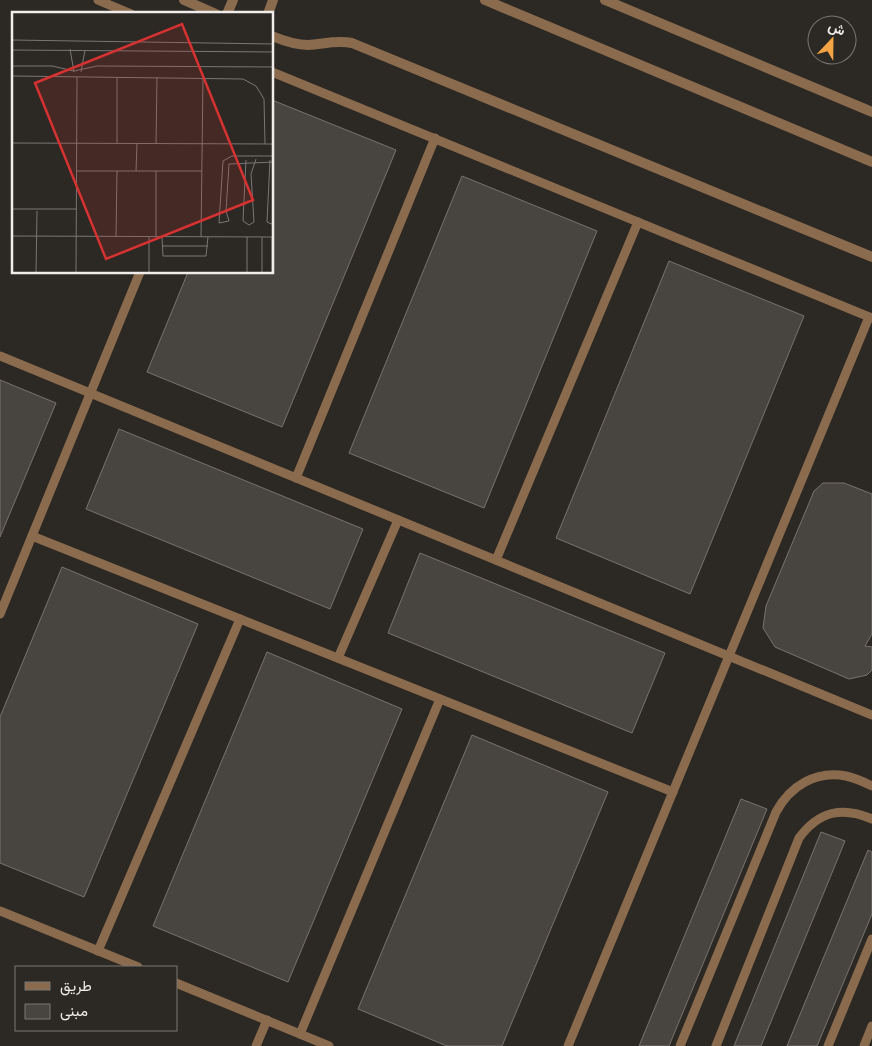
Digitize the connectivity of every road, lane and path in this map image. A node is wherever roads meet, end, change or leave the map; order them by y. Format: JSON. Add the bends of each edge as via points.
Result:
{"nodes":[{"id":1,"x":98,"y":0,"type":"edge"},
{"id":2,"x":184,"y":0,"type":"edge"},
{"id":3,"x":233,"y":0,"type":"edge"},
{"id":4,"x":274,"y":0,"type":"edge"},
{"id":5,"x":486,"y":0,"type":"edge"},
{"id":6,"x":605,"y":0,"type":"edge"},
{"id":7,"x":126,"y":12,"type":"edge"},
{"id":8,"x":211,"y":12,"type":"edge"},
{"id":9,"x":228,"y":12,"type":"edge"},
{"id":10,"x":269,"y":12,"type":"edge"},
{"id":11,"x":274,"y":37,"type":"edge"},
{"id":12,"x":274,"y":73,"type":"edge"},
{"id":13,"x":872,"y":112,"type":"edge"},
{"id":14,"x":435,"y":138,"type":"junction"},
{"id":15,"x":872,"y":162,"type":"edge"},
{"id":16,"x":638,"y":222,"type":"junction"},
{"id":17,"x":872,"y":257,"type":"edge"},
{"id":18,"x":139,"y":274,"type":"edge"},
{"id":19,"x":870,"y":318,"type":"edge"},
{"id":20,"x":0,"y":356,"type":"edge"},
{"id":21,"x":90,"y":393,"type":"junction"},
{"id":22,"x":296,"y":478,"type":"junction"},
{"id":23,"x":398,"y":520,"type":"junction"},
{"id":24,"x":32,"y":536,"type":"junction"},
{"id":25,"x":496,"y":560,"type":"junction"},
{"id":26,"x":0,"y":614,"type":"edge"},
{"id":27,"x":240,"y":619,"type":"junction"},
{"id":28,"x":729,"y":656,"type":"junction"},
{"id":29,"x":338,"y":658,"type":"junction"},
{"id":30,"x":440,"y":699,"type":"junction"},
{"id":31,"x":872,"y":715,"type":"edge"},
{"id":32,"x":872,"y":786,"type":"edge"},
{"id":33,"x":673,"y":792,"type":"junction"},
{"id":34,"x":872,"y":819,"type":"edge"},
{"id":35,"x":0,"y":911,"type":"edge"},
{"id":36,"x":872,"y":939,"type":"edge"},
{"id":37,"x":98,"y":951,"type":"junction"},
{"id":38,"x":136,"y":966,"type":"edge"},
{"id":39,"x":178,"y":984,"type":"edge"},
{"id":40,"x":267,"y":1020,"type":"junction"},
{"id":41,"x":872,"y":1026,"type":"edge"},
{"id":42,"x":300,"y":1034,"type":"junction"},
{"id":43,"x":256,"y":1046,"type":"edge"},
{"id":44,"x":329,"y":1046,"type":"edge"},
{"id":45,"x":568,"y":1046,"type":"edge"},
{"id":46,"x":680,"y":1046,"type":"edge"},
{"id":47,"x":716,"y":1046,"type":"edge"},
{"id":48,"x":828,"y":1046,"type":"edge"},
{"id":49,"x":864,"y":1046,"type":"edge"}],
"edges":[{"from":1,"to":7,"type":"lane"},
{"from":2,"to":8,"type":"street"},
{"from":3,"to":9,"type":"street"},
{"from":4,"to":10,"type":"street"},
{"from":5,"to":15,"type":"street"},
{"from":6,"to":13,"type":"street"},
{"from":11,"to":17,"type":"street","via":[[293,44],[337,41],[352,44]]},
{"from":12,"to":14,"type":"lane"},
{"from":14,"to":16,"type":"lane"},
{"from":14,"to":22,"type":"lane"},
{"from":16,"to":19,"type":"lane"},
{"from":16,"to":25,"type":"lane"},
{"from":18,"to":21,"type":"lane"},
{"from":19,"to":28,"type":"lane"},
{"from":20,"to":21,"type":"lane"},
{"from":21,"to":22,"type":"lane"},
{"from":21,"to":24,"type":"lane"},
{"from":22,"to":23,"type":"lane"},
{"from":23,"to":25,"type":"lane"},
{"from":23,"to":29,"type":"lane"},
{"from":24,"to":26,"type":"lane"},
{"from":24,"to":27,"type":"lane"},
{"from":25,"to":28,"type":"lane"},
{"from":27,"to":29,"type":"lane"},
{"from":27,"to":37,"type":"lane"},
{"from":28,"to":31,"type":"lane"},
{"from":28,"to":33,"type":"lane"},
{"from":29,"to":30,"type":"lane"},
{"from":30,"to":33,"type":"lane"},
{"from":30,"to":42,"type":"lane"},
{"from":32,"to":46,"type":"lane","via":[[845,776],[821,776],[799,785],[782,801]]},
{"from":33,"to":45,"type":"lane"},
{"from":34,"to":47,"type":"lane","via":[[857,813],[835,812],[814,821],[799,838]]},
{"from":35,"to":37,"type":"lane"},
{"from":36,"to":48,"type":"lane"},
{"from":37,"to":38,"type":"lane"},
{"from":39,"to":40,"type":"lane"},
{"from":40,"to":42,"type":"lane"},
{"from":40,"to":43,"type":"lane"},
{"from":41,"to":49,"type":"lane"},
{"from":42,"to":44,"type":"lane"}]}
